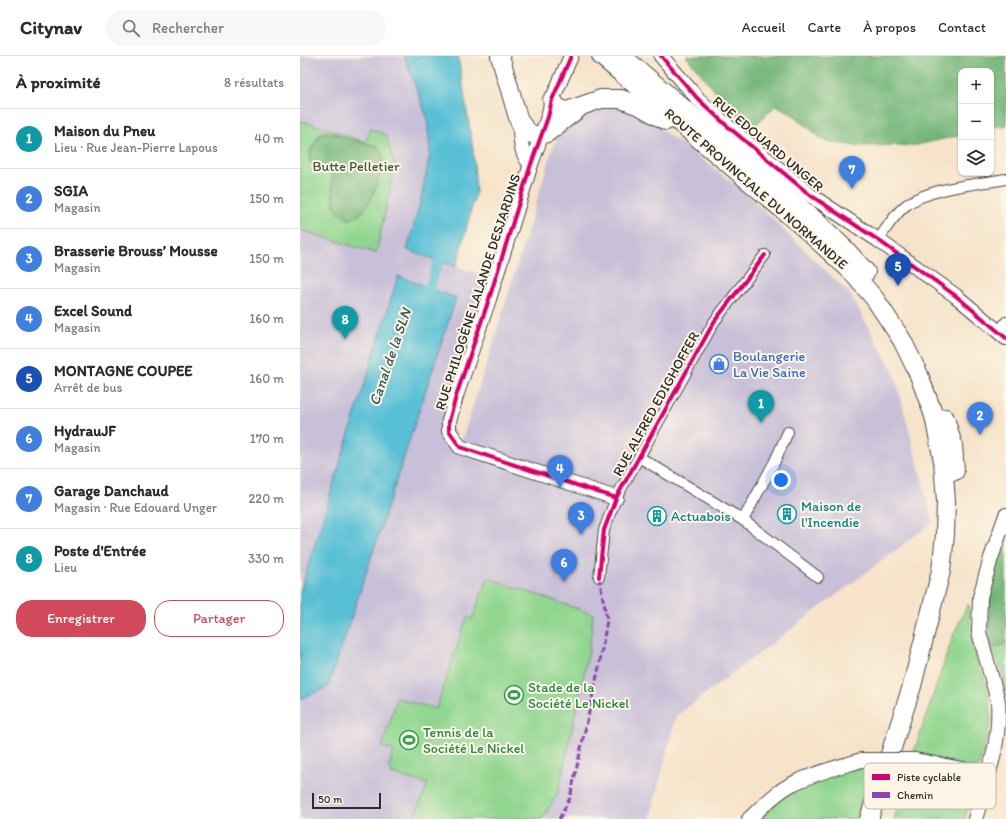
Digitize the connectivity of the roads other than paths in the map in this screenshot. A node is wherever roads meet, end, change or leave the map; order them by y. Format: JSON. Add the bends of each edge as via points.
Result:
{"nodes":[{"id":1,"x":500,"y":56,"type":"edge"},
{"id":2,"x":571,"y":56,"type":"edge"},
{"id":3,"x":601,"y":56,"type":"edge"},
{"id":4,"x":622,"y":56,"type":"edge"},
{"id":5,"x":661,"y":56,"type":"edge"},
{"id":6,"x":552,"y":100,"type":"junction"},
{"id":7,"x":581,"y":106,"type":"junction"},
{"id":8,"x":519,"y":121,"type":"junction"},
{"id":9,"x":541,"y":136,"type":"junction"},
{"id":10,"x":707,"y":146,"type":"junction"},
{"id":11,"x":531,"y":164,"type":"junction"},
{"id":12,"x":1006,"y":179,"type":"edge"},
{"id":13,"x":878,"y":240,"type":"junction"},
{"id":14,"x":765,"y":255,"type":"dead end"},
{"id":15,"x":1004,"y":330,"type":"edge"},
{"id":16,"x":788,"y":432,"type":"dead end"},
{"id":17,"x":639,"y":458,"type":"junction"},
{"id":18,"x":616,"y":498,"type":"junction"},
{"id":19,"x":1006,"y":515,"type":"edge"},
{"id":20,"x":742,"y":520,"type":"junction"},
{"id":21,"x":599,"y":577,"type":"dead end"},
{"id":22,"x":818,"y":577,"type":"dead end"},
{"id":23,"x":887,"y":763,"type":"edge"},
{"id":24,"x":895,"y":763,"type":"edge"},
{"id":25,"x":931,"y":763,"type":"edge"},
{"id":26,"x":991,"y":763,"type":"edge"},
{"id":27,"x":871,"y":809,"type":"edge"},
{"id":28,"x":881,"y":809,"type":"edge"},
{"id":29,"x":978,"y":809,"type":"edge"},
{"id":30,"x":749,"y":819,"type":"edge"},
{"id":31,"x":868,"y":819,"type":"edge"},
{"id":32,"x":878,"y":819,"type":"edge"},
{"id":33,"x":975,"y":819,"type":"edge"}],
"edges":[{"from":1,"to":8,"type":"highway"},
{"from":2,"to":6,"type":"street","name":"RUE PHILOGÈNE LALANDE DESJARDINS"},
{"from":3,"to":10,"type":"highway","name":"ROUTE PROVINCIALE DU NORMANDIE"},
{"from":4,"to":24,"type":"highway","name":"ROUTE PROVINCIALE DU NORMANDIE","via":[[815,220],[846,250],[875,281],[900,316],[931,374],[951,437],[956,504],[955,537],[951,571],[936,628]]},
{"from":5,"to":13,"type":"street","name":"RUE EDOUARD UNGER","via":[[698,99],[746,142],[810,196]]},
{"from":6,"to":7,"type":"highway","via":[[559,109],[568,111]]},
{"from":6,"to":9,"type":"street","name":"RUE PHILOGÈNE LALANDE DESJARDINS"},
{"from":7,"to":9,"type":"highway"},
{"from":7,"to":10,"type":"highway","via":[[601,98],[620,99],[640,106]]},
{"from":8,"to":9,"type":"highway","via":[[530,134]]},
{"from":8,"to":11,"type":"street","via":[[524,157]]},
{"from":9,"to":11,"type":"street","name":"RUE PHILOGÈNE LALANDE DESJARDINS"},
{"from":10,"to":23,"type":"highway","name":"ROUTE PROVINCIALE DU NORMANDIE","via":[[803,227],[850,270],[875,299],[902,340],[920,375],[934,416],[943,460],[946,502],[941,571],[912,686]]},
{"from":11,"to":18,"type":"street","name":"RUE PHILOGÈNE LALANDE DESJARDINS","via":[[491,294],[456,393],[449,431],[460,447]]},
{"from":12,"to":13,"type":"street","via":[[921,197],[897,214]]},
{"from":13,"to":15,"type":"street","name":"RUE EDOUARD UNGER"},
{"from":14,"to":17,"type":"street","name":"RUE ALFRED EDIGHOFFER","via":[[714,322]]},
{"from":16,"to":20,"type":"street"},
{"from":17,"to":18,"type":"street","name":"RUE ALFRED EDIGHOFFER"},
{"from":17,"to":20,"type":"street"},
{"from":18,"to":21,"type":"street","name":"RUE ALFRED EDIGHOFFER","via":[[604,530]]},
{"from":19,"to":26,"type":"street","via":[[980,597],[979,632],[998,701],[998,735]]},
{"from":20,"to":22,"type":"street"},
{"from":25,"to":30,"type":"street","bridge":true,"via":[[915,760],[862,760],[826,770],[791,785],[763,805]]},
{"from":27,"to":31,"type":"highway","name":"ROUTE PROVINCIALE DU NORMANDIE"},
{"from":28,"to":32,"type":"highway","name":"ROUTE PROVINCIALE DU NORMANDIE"},
{"from":29,"to":33,"type":"street"}]}
